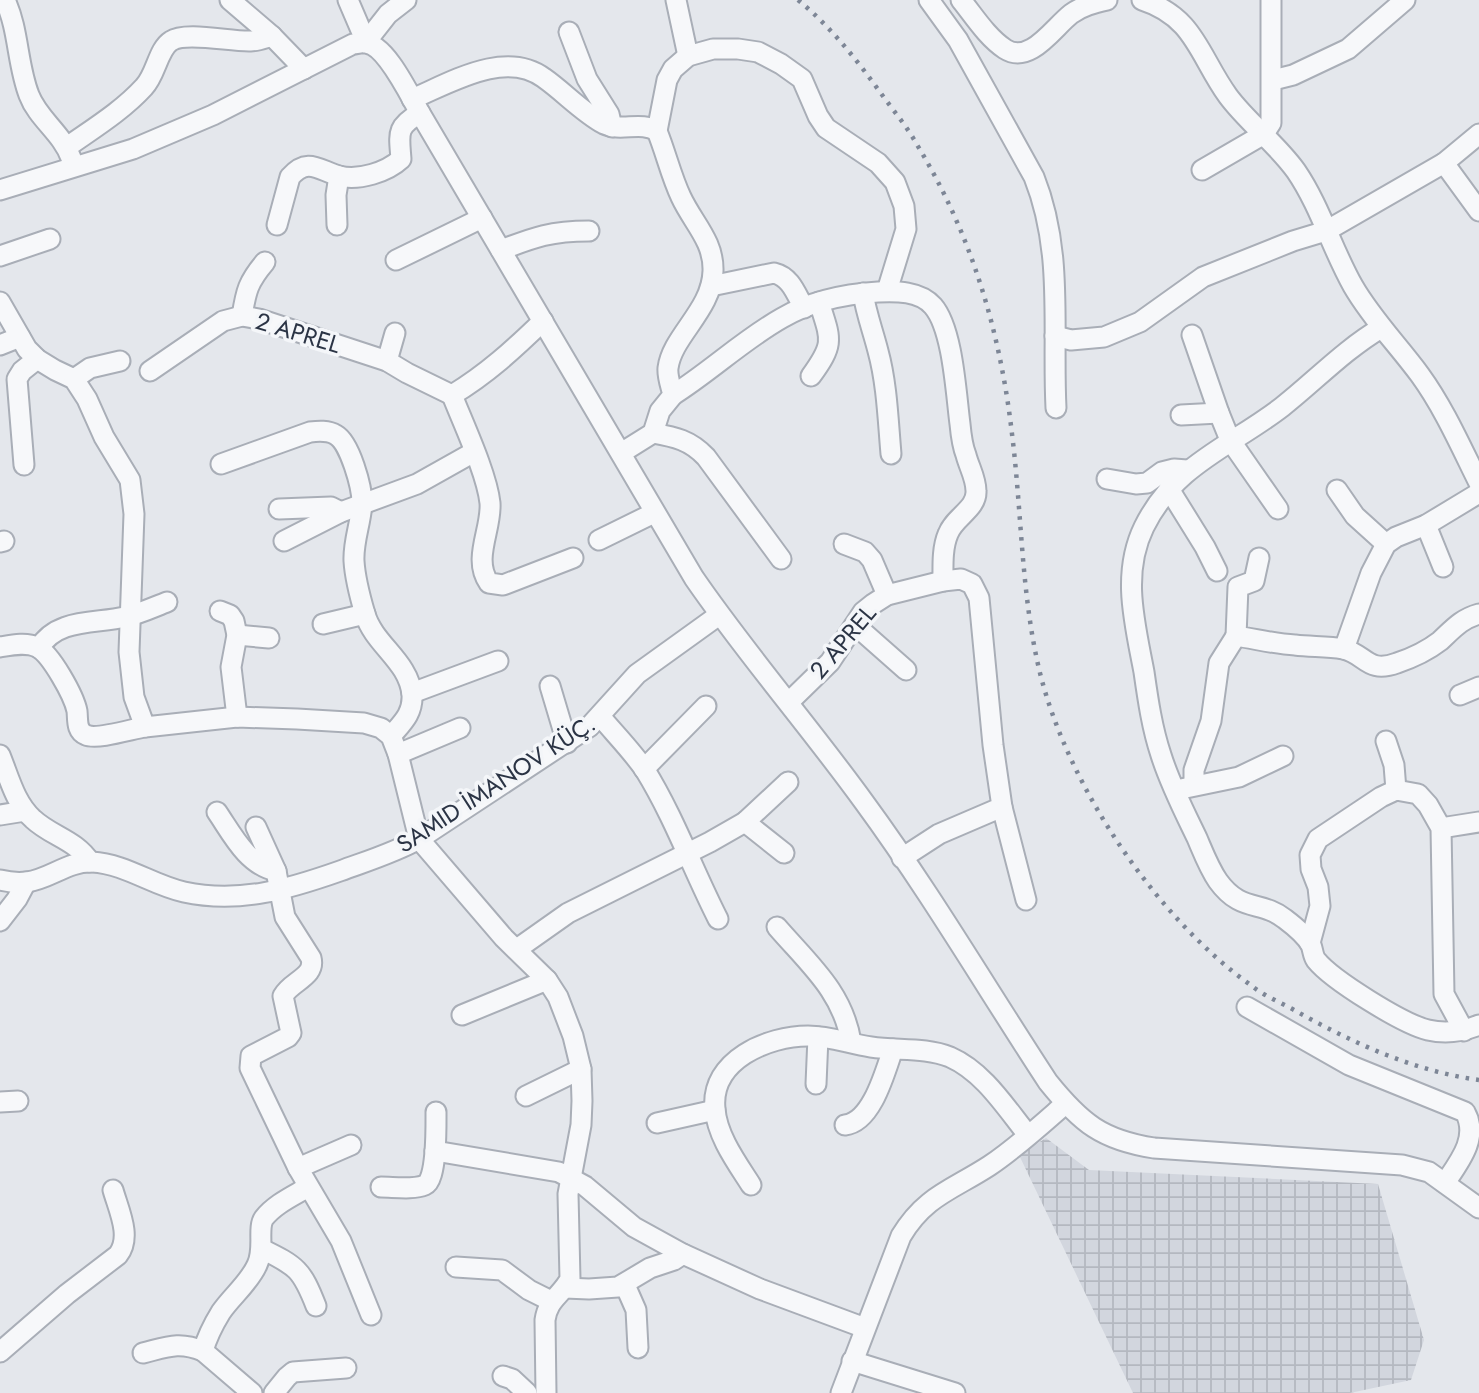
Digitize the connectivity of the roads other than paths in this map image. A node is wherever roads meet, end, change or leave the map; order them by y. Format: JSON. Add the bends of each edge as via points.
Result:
{"nodes":[{"id":1,"x":5,"y":0,"type":"edge"},
{"id":2,"x":230,"y":0,"type":"edge"},
{"id":3,"x":348,"y":0,"type":"edge"},
{"id":4,"x":406,"y":0,"type":"edge"},
{"id":5,"x":676,"y":0,"type":"edge"},
{"id":6,"x":929,"y":0,"type":"edge"},
{"id":7,"x":961,"y":0,"type":"edge"},
{"id":8,"x":1107,"y":0,"type":"edge"},
{"id":9,"x":1142,"y":0,"type":"edge"},
{"id":10,"x":1272,"y":0,"type":"edge"},
{"id":11,"x":1405,"y":0,"type":"edge"},
{"id":12,"x":569,"y":32,"type":"dead end"},
{"id":13,"x":272,"y":36,"type":"junction"},
{"id":14,"x":366,"y":42,"type":"junction"},
{"id":15,"x":688,"y":56,"type":"junction"},
{"id":16,"x":304,"y":69,"type":"junction"},
{"id":17,"x":1273,"y":80,"type":"junction"},
{"id":18,"x":416,"y":106,"type":"junction"},
{"id":19,"x":612,"y":127,"type":"junction"},
{"id":20,"x":657,"y":131,"type":"junction"},
{"id":21,"x":1264,"y":134,"type":"junction"},
{"id":22,"x":1479,"y":134,"type":"edge"},
{"id":23,"x":67,"y":147,"type":"junction"},
{"id":24,"x":1444,"y":163,"type":"junction"},
{"id":25,"x":75,"y":168,"type":"junction"},
{"id":26,"x":1202,"y":170,"type":"dead end"},
{"id":27,"x":338,"y":176,"type":"junction"},
{"id":28,"x":0,"y":190,"type":"edge"},
{"id":29,"x":1479,"y":211,"type":"edge"},
{"id":30,"x":482,"y":218,"type":"junction"},
{"id":31,"x":277,"y":225,"type":"dead end"},
{"id":32,"x":337,"y":225,"type":"dead end"},
{"id":33,"x":589,"y":230,"type":"dead end"},
{"id":34,"x":1326,"y":231,"type":"junction"},
{"id":35,"x":50,"y":239,"type":"dead end"},
{"id":36,"x":501,"y":250,"type":"junction"},
{"id":37,"x":0,"y":256,"type":"edge"},
{"id":38,"x":396,"y":260,"type":"dead end"},
{"id":39,"x":265,"y":262,"type":"dead end"},
{"id":40,"x":711,"y":286,"type":"junction"},
{"id":41,"x":887,"y":291,"type":"junction"},
{"id":42,"x":863,"y":293,"type":"junction"},
{"id":43,"x":0,"y":302,"type":"edge"},
{"id":44,"x":812,"y":305,"type":"junction"},
{"id":45,"x":242,"y":316,"type":"junction"},
{"id":46,"x":543,"y":321,"type":"junction"},
{"id":47,"x":1381,"y":328,"type":"junction"},
{"id":48,"x":395,"y":333,"type":"dead end"},
{"id":49,"x":1192,"y":335,"type":"dead end"},
{"id":50,"x":1055,"y":336,"type":"junction"},
{"id":51,"x":20,"y":337,"type":"junction"},
{"id":52,"x":0,"y":345,"type":"edge"},
{"id":53,"x":37,"y":359,"type":"junction"},
{"id":54,"x":120,"y":361,"type":"dead end"},
{"id":55,"x":387,"y":361,"type":"junction"},
{"id":56,"x":150,"y":370,"type":"dead end"},
{"id":57,"x":811,"y":376,"type":"dead end"},
{"id":58,"x":74,"y":379,"type":"junction"},
{"id":59,"x":452,"y":395,"type":"junction"},
{"id":60,"x":673,"y":395,"type":"junction"},
{"id":61,"x":1056,"y":408,"type":"dead end"},
{"id":62,"x":1219,"y":413,"type":"junction"},
{"id":63,"x":1181,"y":415,"type":"dead end"},
{"id":64,"x":653,"y":433,"type":"junction"},
{"id":65,"x":1230,"y":440,"type":"junction"},
{"id":66,"x":474,"y":452,"type":"junction"},
{"id":67,"x":621,"y":453,"type":"junction"},
{"id":68,"x":891,"y":454,"type":"dead end"},
{"id":69,"x":221,"y":464,"type":"dead end"},
{"id":70,"x":24,"y":465,"type":"dead end"},
{"id":71,"x":1187,"y":470,"type":"junction"},
{"id":72,"x":1107,"y":479,"type":"dead end"},
{"id":73,"x":1479,"y":483,"type":"edge"},
{"id":74,"x":1170,"y":489,"type":"junction"},
{"id":75,"x":1337,"y":491,"type":"dead end"},
{"id":76,"x":1479,"y":493,"type":"edge"},
{"id":77,"x":362,"y":503,"type":"junction"},
{"id":78,"x":279,"y":509,"type":"dead end"},
{"id":79,"x":1279,"y":509,"type":"dead end"},
{"id":80,"x":341,"y":512,"type":"junction"},
{"id":81,"x":654,"y":513,"type":"junction"},
{"id":82,"x":1426,"y":525,"type":"junction"},
{"id":83,"x":599,"y":540,"type":"dead end"},
{"id":84,"x":284,"y":541,"type":"dead end"},
{"id":85,"x":844,"y":544,"type":"dead end"},
{"id":86,"x":1386,"y":544,"type":"junction"},
{"id":87,"x":573,"y":558,"type":"dead end"},
{"id":88,"x":1259,"y":558,"type":"dead end"},
{"id":89,"x":781,"y":559,"type":"dead end"},
{"id":90,"x":1443,"y":567,"type":"dead end"},
{"id":91,"x":1217,"y":571,"type":"dead end"},
{"id":92,"x":943,"y":581,"type":"junction"},
{"id":93,"x":887,"y":595,"type":"junction"},
{"id":94,"x":167,"y":602,"type":"dead end"},
{"id":95,"x":220,"y":611,"type":"dead end"},
{"id":96,"x":365,"y":614,"type":"junction"},
{"id":97,"x":1479,"y":614,"type":"edge"},
{"id":98,"x":719,"y":615,"type":"junction"},
{"id":99,"x":129,"y":616,"type":"junction"},
{"id":100,"x":323,"y":624,"type":"dead end"},
{"id":101,"x":855,"y":625,"type":"junction"},
{"id":102,"x":237,"y":635,"type":"junction"},
{"id":103,"x":1236,"y":636,"type":"junction"},
{"id":104,"x":269,"y":638,"type":"dead end"},
{"id":105,"x":0,"y":647,"type":"edge"},
{"id":106,"x":38,"y":648,"type":"junction"},
{"id":107,"x":1344,"y":649,"type":"junction"},
{"id":108,"x":498,"y":661,"type":"dead end"},
{"id":109,"x":906,"y":670,"type":"dead end"},
{"id":110,"x":550,"y":686,"type":"dead end"},
{"id":111,"x":1479,"y":687,"type":"edge"},
{"id":112,"x":412,"y":693,"type":"junction"},
{"id":113,"x":1460,"y":695,"type":"dead end"},
{"id":114,"x":789,"y":702,"type":"junction"},
{"id":115,"x":706,"y":706,"type":"dead end"},
{"id":116,"x":600,"y":716,"type":"junction"},
{"id":117,"x":237,"y":717,"type":"junction"},
{"id":118,"x":145,"y":727,"type":"junction"},
{"id":119,"x":460,"y":728,"type":"dead end"},
{"id":120,"x":1386,"y":741,"type":"dead end"},
{"id":121,"x":567,"y":743,"type":"junction"},
{"id":122,"x":394,"y":745,"type":"junction"},
{"id":123,"x":0,"y":755,"type":"edge"},
{"id":124,"x":1283,"y":756,"type":"dead end"},
{"id":125,"x":644,"y":769,"type":"junction"},
{"id":126,"x":788,"y":782,"type":"dead end"},
{"id":127,"x":1184,"y":788,"type":"junction"},
{"id":128,"x":1396,"y":790,"type":"junction"},
{"id":129,"x":1002,"y":807,"type":"junction"},
{"id":130,"x":25,"y":811,"type":"junction"},
{"id":131,"x":217,"y":812,"type":"dead end"},
{"id":132,"x":0,"y":815,"type":"edge"},
{"id":133,"x":745,"y":822,"type":"junction"},
{"id":134,"x":1479,"y":822,"type":"edge"},
{"id":135,"x":256,"y":827,"type":"dead end"},
{"id":136,"x":1441,"y":828,"type":"junction"},
{"id":137,"x":419,"y":839,"type":"junction"},
{"id":138,"x":784,"y":853,"type":"dead end"},
{"id":139,"x":687,"y":854,"type":"junction"},
{"id":140,"x":902,"y":858,"type":"junction"},
{"id":141,"x":90,"y":862,"type":"junction"},
{"id":142,"x":276,"y":871,"type":"junction"},
{"id":143,"x":0,"y":880,"type":"edge"},
{"id":144,"x":26,"y":883,"type":"junction"},
{"id":145,"x":280,"y":891,"type":"junction"},
{"id":146,"x":1026,"y":900,"type":"dead end"},
{"id":147,"x":718,"y":919,"type":"dead end"},
{"id":148,"x":0,"y":921,"type":"edge"},
{"id":149,"x":777,"y":927,"type":"dead end"},
{"id":150,"x":1310,"y":943,"type":"junction"},
{"id":151,"x":517,"y":949,"type":"junction"},
{"id":152,"x":547,"y":981,"type":"junction"},
{"id":153,"x":1247,"y":1007,"type":"dead end"},
{"id":154,"x":462,"y":1015,"type":"dead end"},
{"id":155,"x":1471,"y":1028,"type":"edge"},
{"id":156,"x":818,"y":1037,"type":"junction"},
{"id":157,"x":851,"y":1042,"type":"junction"},
{"id":158,"x":893,"y":1049,"type":"junction"},
{"id":159,"x":581,"y":1069,"type":"junction"},
{"id":160,"x":816,"y":1084,"type":"dead end"},
{"id":161,"x":526,"y":1096,"type":"dead end"},
{"id":162,"x":1065,"y":1104,"type":"junction"},
{"id":163,"x":715,"y":1110,"type":"junction"},
{"id":164,"x":436,"y":1112,"type":"dead end"},
{"id":165,"x":657,"y":1123,"type":"dead end"},
{"id":166,"x":845,"y":1125,"type":"dead end"},
{"id":167,"x":1028,"y":1135,"type":"junction"},
{"id":168,"x":351,"y":1146,"type":"dead end"},
{"id":169,"x":435,"y":1151,"type":"junction"},
{"id":170,"x":298,"y":1168,"type":"junction"},
{"id":171,"x":571,"y":1177,"type":"junction"},
{"id":172,"x":1446,"y":1183,"type":"junction"},
{"id":173,"x":751,"y":1185,"type":"dead end"},
{"id":174,"x":308,"y":1187,"type":"junction"},
{"id":175,"x":381,"y":1187,"type":"dead end"},
{"id":176,"x":113,"y":1190,"type":"dead end"},
{"id":177,"x":1479,"y":1208,"type":"edge"},
{"id":178,"x":262,"y":1250,"type":"junction"},
{"id":179,"x":682,"y":1254,"type":"junction"},
{"id":180,"x":456,"y":1267,"type":"dead end"},
{"id":181,"x":625,"y":1284,"type":"junction"},
{"id":182,"x":558,"y":1294,"type":"junction"},
{"id":183,"x":316,"y":1306,"type":"dead end"},
{"id":184,"x":371,"y":1315,"type":"dead end"},
{"id":185,"x":865,"y":1328,"type":"junction"},
{"id":186,"x":3,"y":1343,"type":"edge"},
{"id":187,"x":638,"y":1349,"type":"dead end"},
{"id":188,"x":203,"y":1351,"type":"junction"},
{"id":189,"x":144,"y":1353,"type":"dead end"},
{"id":190,"x":852,"y":1361,"type":"junction"},
{"id":191,"x":346,"y":1367,"type":"dead end"},
{"id":192,"x":503,"y":1376,"type":"dead end"},
{"id":193,"x":252,"y":1393,"type":"edge"},
{"id":194,"x":274,"y":1393,"type":"edge"},
{"id":195,"x":527,"y":1393,"type":"edge"},
{"id":196,"x":546,"y":1393,"type":"edge"},
{"id":197,"x":841,"y":1393,"type":"edge"},
{"id":198,"x":956,"y":1393,"type":"edge"}],
"edges":[{"from":1,"to":23,"type":"street","via":[[30,97]]},
{"from":2,"to":13,"type":"street"},
{"from":3,"to":14,"type":"street"},
{"from":4,"to":14,"type":"street"},
{"from":5,"to":15,"type":"street"},
{"from":6,"to":50,"type":"street","via":[[958,40],[1043,200],[1054,259]]},
{"from":7,"to":8,"type":"street","via":[[997,43],[1016,54],[1030,51],[1073,13]]},
{"from":9,"to":21,"type":"street","via":[[1180,20],[1238,109]]},
{"from":10,"to":17,"type":"street"},
{"from":11,"to":17,"type":"street","via":[[1348,49]]},
{"from":12,"to":19,"type":"street"},
{"from":13,"to":16,"type":"street"},
{"from":13,"to":23,"type":"street","via":[[255,41],[172,40],[146,85],[125,106]]},
{"from":14,"to":16,"type":"street"},
{"from":14,"to":18,"type":"street","via":[[386,57]]},
{"from":15,"to":20,"type":"street","via":[[667,80]]},
{"from":15,"to":41,"type":"street","via":[[737,49],[758,52],[781,64],[802,79],[826,128],[878,163],[895,182],[906,229]]},
{"from":16,"to":25,"type":"street","via":[[171,133]]},
{"from":17,"to":21,"type":"street","via":[[1271,123]]},
{"from":18,"to":19,"type":"street","via":[[487,69],[505,65],[541,75]]},
{"from":18,"to":27,"type":"street","via":[[398,137],[401,159],[375,173]]},
{"from":18,"to":30,"type":"street"},
{"from":19,"to":20,"type":"street","via":[[649,126]]},
{"from":20,"to":40,"type":"street","via":[[682,198],[710,247]]},
{"from":21,"to":26,"type":"street"},
{"from":21,"to":34,"type":"street","via":[[1296,171]]},
{"from":22,"to":24,"type":"street"},
{"from":23,"to":25,"type":"street"},
{"from":24,"to":29,"type":"street"},
{"from":24,"to":34,"type":"street"},
{"from":25,"to":28,"type":"street"},
{"from":27,"to":31,"type":"street","via":[[318,167],[295,172]]},
{"from":27,"to":32,"type":"street"},
{"from":30,"to":36,"type":"street"},
{"from":30,"to":38,"type":"street"},
{"from":33,"to":36,"type":"street","via":[[541,235]]},
{"from":34,"to":47,"type":"street"},
{"from":34,"to":50,"type":"street","via":[[1203,277],[1151,315],[1104,337],[1072,340]]},
{"from":35,"to":37,"type":"street"},
{"from":36,"to":46,"type":"street"},
{"from":39,"to":45,"type":"street","via":[[251,278]]},
{"from":40,"to":44,"type":"street","via":[[783,275]]},
{"from":40,"to":60,"type":"street","via":[[673,351],[668,368]]},
{"from":41,"to":42,"type":"street"},
{"from":41,"to":92,"type":"street","via":[[907,292],[933,306],[951,357],[962,444],[977,493],[948,533]]},
{"from":42,"to":44,"type":"street"},
{"from":42,"to":68,"type":"street","via":[[885,382]]},
{"from":43,"to":51,"type":"street"},
{"from":44,"to":57,"type":"street","via":[[830,335],[826,355]]},
{"from":44,"to":60,"type":"street","via":[[781,318]]},
{"from":45,"to":55,"type":"street","name":"2 APREL"},
{"from":45,"to":56,"type":"street","name":"2 APREL","via":[[223,321]]},
{"from":46,"to":59,"type":"street","via":[[505,358]]},
{"from":46,"to":67,"type":"street"},
{"from":47,"to":65,"type":"street","via":[[1279,409]]},
{"from":47,"to":73,"type":"street","via":[[1421,377]]},
{"from":48,"to":55,"type":"street"},
{"from":49,"to":62,"type":"street"},
{"from":50,"to":61,"type":"street"},
{"from":51,"to":52,"type":"street"},
{"from":51,"to":53,"type":"street"},
{"from":53,"to":58,"type":"street"},
{"from":53,"to":70,"type":"street","via":[[17,379]]},
{"from":54,"to":58,"type":"street","via":[[90,368]]},
{"from":55,"to":59,"type":"street","name":"2 APREL"},
{"from":58,"to":99,"type":"street","via":[[130,480],[134,514]]},
{"from":59,"to":66,"type":"street"},
{"from":60,"to":64,"type":"street","via":[[660,411]]},
{"from":62,"to":63,"type":"street"},
{"from":62,"to":65,"type":"street"},
{"from":64,"to":67,"type":"street"},
{"from":64,"to":89,"type":"street","via":[[680,437],[695,445]]},
{"from":65,"to":71,"type":"street"},
{"from":65,"to":79,"type":"street"},
{"from":66,"to":77,"type":"street","via":[[417,484]]},
{"from":66,"to":87,"type":"street","via":[[490,502],[482,568],[489,583],[503,585]]},
{"from":67,"to":81,"type":"street"},
{"from":69,"to":77,"type":"street","via":[[323,430],[343,442],[358,477]]},
{"from":71,"to":72,"type":"street","via":[[1162,472],[1147,483]]},
{"from":71,"to":74,"type":"street"},
{"from":74,"to":91,"type":"street"},
{"from":74,"to":127,"type":"street","via":[[1137,544],[1130,596],[1156,737]]},
{"from":75,"to":86,"type":"street","via":[[1355,516]]},
{"from":76,"to":82,"type":"street"},
{"from":77,"to":80,"type":"street"},
{"from":77,"to":96,"type":"street","via":[[354,563]]},
{"from":78,"to":80,"type":"street","via":[[331,507]]},
{"from":80,"to":84,"type":"street"},
{"from":81,"to":83,"type":"street"},
{"from":81,"to":98,"type":"street"},
{"from":82,"to":86,"type":"street"},
{"from":82,"to":90,"type":"street"},
{"from":85,"to":93,"type":"street","via":[[872,559]]},
{"from":86,"to":107,"type":"street"},
{"from":88,"to":103,"type":"street","via":[[1254,581],[1238,587]]},
{"from":92,"to":93,"type":"street","name":"2 APREL"},
{"from":92,"to":129,"type":"street","via":[[961,579],[972,584],[979,598]]},
{"from":93,"to":101,"type":"street","name":"2 APREL"},
{"from":94,"to":99,"type":"street"},
{"from":95,"to":102,"type":"street","via":[[230,615]]},
{"from":96,"to":100,"type":"street"},
{"from":96,"to":112,"type":"street","via":[[380,643],[402,666]]},
{"from":97,"to":107,"type":"street","via":[[1466,617],[1422,653],[1394,664],[1367,664]]},
{"from":98,"to":114,"type":"street"},
{"from":98,"to":116,"type":"street","name":"SAMID İMANOV KÜÇ.","via":[[637,674]]},
{"from":99,"to":106,"type":"street","via":[[62,627]]},
{"from":99,"to":118,"type":"street","via":[[131,678]]},
{"from":101,"to":109,"type":"street"},
{"from":101,"to":114,"type":"street","name":"2 APREL","via":[[830,662]]},
{"from":102,"to":104,"type":"street"},
{"from":102,"to":117,"type":"street","via":[[231,667]]},
{"from":103,"to":107,"type":"street"},
{"from":103,"to":127,"type":"street","via":[[1219,663],[1211,722]]},
{"from":105,"to":106,"type":"street","via":[[23,644]]},
{"from":106,"to":118,"type":"street","via":[[72,697],[84,734]]},
{"from":108,"to":112,"type":"street"},
{"from":110,"to":121,"type":"street"},
{"from":111,"to":113,"type":"street"},
{"from":112,"to":122,"type":"street","via":[[410,715]]},
{"from":114,"to":140,"type":"street"},
{"from":115,"to":125,"type":"street"},
{"from":116,"to":121,"type":"street","name":"SAMID İMANOV KÜÇ."},
{"from":116,"to":125,"type":"street"},
{"from":117,"to":118,"type":"street"},
{"from":117,"to":122,"type":"street","via":[[364,723],[381,728]]},
{"from":119,"to":122,"type":"street"},
{"from":120,"to":128,"type":"street"},
{"from":121,"to":137,"type":"street","name":"SAMID İMANOV KÜÇ."},
{"from":122,"to":137,"type":"street"},
{"from":123,"to":130,"type":"street"},
{"from":124,"to":127,"type":"street","via":[[1239,777]]},
{"from":125,"to":139,"type":"street"},
{"from":126,"to":133,"type":"street"},
{"from":127,"to":150,"type":"street","via":[[1216,879],[1246,905],[1283,917]]},
{"from":128,"to":136,"type":"street","via":[[1418,794]]},
{"from":128,"to":150,"type":"street","via":[[1318,839],[1310,855],[1320,906]]},
{"from":129,"to":140,"type":"street","via":[[940,834]]},
{"from":129,"to":146,"type":"street"},
{"from":130,"to":132,"type":"street"},
{"from":130,"to":141,"type":"street","via":[[83,851]]},
{"from":131,"to":142,"type":"street","via":[[257,864]]},
{"from":133,"to":138,"type":"street"},
{"from":133,"to":139,"type":"street"},
{"from":134,"to":136,"type":"street"},
{"from":135,"to":142,"type":"street"},
{"from":136,"to":155,"type":"street","via":[[1444,994]]},
{"from":137,"to":145,"type":"street","name":"SAMID İMANOV KÜÇ."},
{"from":137,"to":151,"type":"street"},
{"from":139,"to":147,"type":"street"},
{"from":139,"to":151,"type":"street","via":[[577,908]]},
{"from":140,"to":162,"type":"street"},
{"from":141,"to":144,"type":"street","name":"SAMID İMANOV KÜÇ.","via":[[72,864]]},
{"from":141,"to":145,"type":"street","name":"SAMID İMANOV KÜÇ.","via":[[126,869],[188,893],[248,896]]},
{"from":142,"to":145,"type":"street"},
{"from":143,"to":144,"type":"street","name":"SAMID İMANOV KÜÇ."},
{"from":144,"to":148,"type":"street"},
{"from":145,"to":170,"type":"street","via":[[285,917],[313,965],[283,996],[291,1033],[249,1060]]},
{"from":149,"to":157,"type":"street","via":[[836,998]]},
{"from":150,"to":155,"type":"street","via":[[1315,958],[1333,975],[1410,1024],[1429,1030]]},
{"from":151,"to":152,"type":"street"},
{"from":152,"to":154,"type":"street"},
{"from":152,"to":159,"type":"street","via":[[564,1011]]},
{"from":153,"to":172,"type":"street","via":[[1349,1065],[1465,1112],[1474,1129],[1473,1139]]},
{"from":156,"to":157,"type":"street"},
{"from":156,"to":160,"type":"street"},
{"from":156,"to":163,"type":"street","via":[[771,1041],[737,1059],[715,1094]]},
{"from":157,"to":158,"type":"street"},
{"from":158,"to":166,"type":"street","via":[[868,1107],[859,1120]]},
{"from":158,"to":167,"type":"street","via":[[930,1052],[968,1068]]},
{"from":159,"to":161,"type":"street"},
{"from":159,"to":171,"type":"street","via":[[581,1125]]},
{"from":162,"to":167,"type":"street"},
{"from":162,"to":172,"type":"street","via":[[1093,1128],[1127,1144],[1402,1165],[1429,1172]]},
{"from":163,"to":165,"type":"street"},
{"from":163,"to":173,"type":"street","via":[[731,1154]]},
{"from":164,"to":169,"type":"street"},
{"from":167,"to":185,"type":"street","via":[[911,1219]]},
{"from":168,"to":170,"type":"street"},
{"from":169,"to":171,"type":"street"},
{"from":169,"to":175,"type":"street","via":[[426,1185]]},
{"from":170,"to":174,"type":"street"},
{"from":171,"to":179,"type":"street","via":[[634,1227]]},
{"from":171,"to":182,"type":"street","via":[[567,1217],[570,1279]]},
{"from":172,"to":177,"type":"street"},
{"from":174,"to":178,"type":"street","via":[[264,1218],[260,1225]]},
{"from":174,"to":184,"type":"street","via":[[341,1241]]},
{"from":176,"to":186,"type":"street","via":[[124,1247]]},
{"from":178,"to":183,"type":"street","via":[[305,1278]]},
{"from":178,"to":188,"type":"street","via":[[257,1266],[209,1332]]},
{"from":179,"to":181,"type":"street"},
{"from":179,"to":185,"type":"street"},
{"from":180,"to":182,"type":"street","via":[[502,1270],[528,1290]]},
{"from":181,"to":182,"type":"street"},
{"from":181,"to":187,"type":"street","via":[[636,1310]]},
{"from":182,"to":196,"type":"street","via":[[546,1309]]},
{"from":185,"to":190,"type":"street"},
{"from":188,"to":189,"type":"street","via":[[176,1345]]},
{"from":188,"to":193,"type":"street"},
{"from":190,"to":197,"type":"street"},
{"from":190,"to":198,"type":"street"},
{"from":191,"to":194,"type":"street","via":[[293,1372]]},
{"from":192,"to":195,"type":"street"}]}
